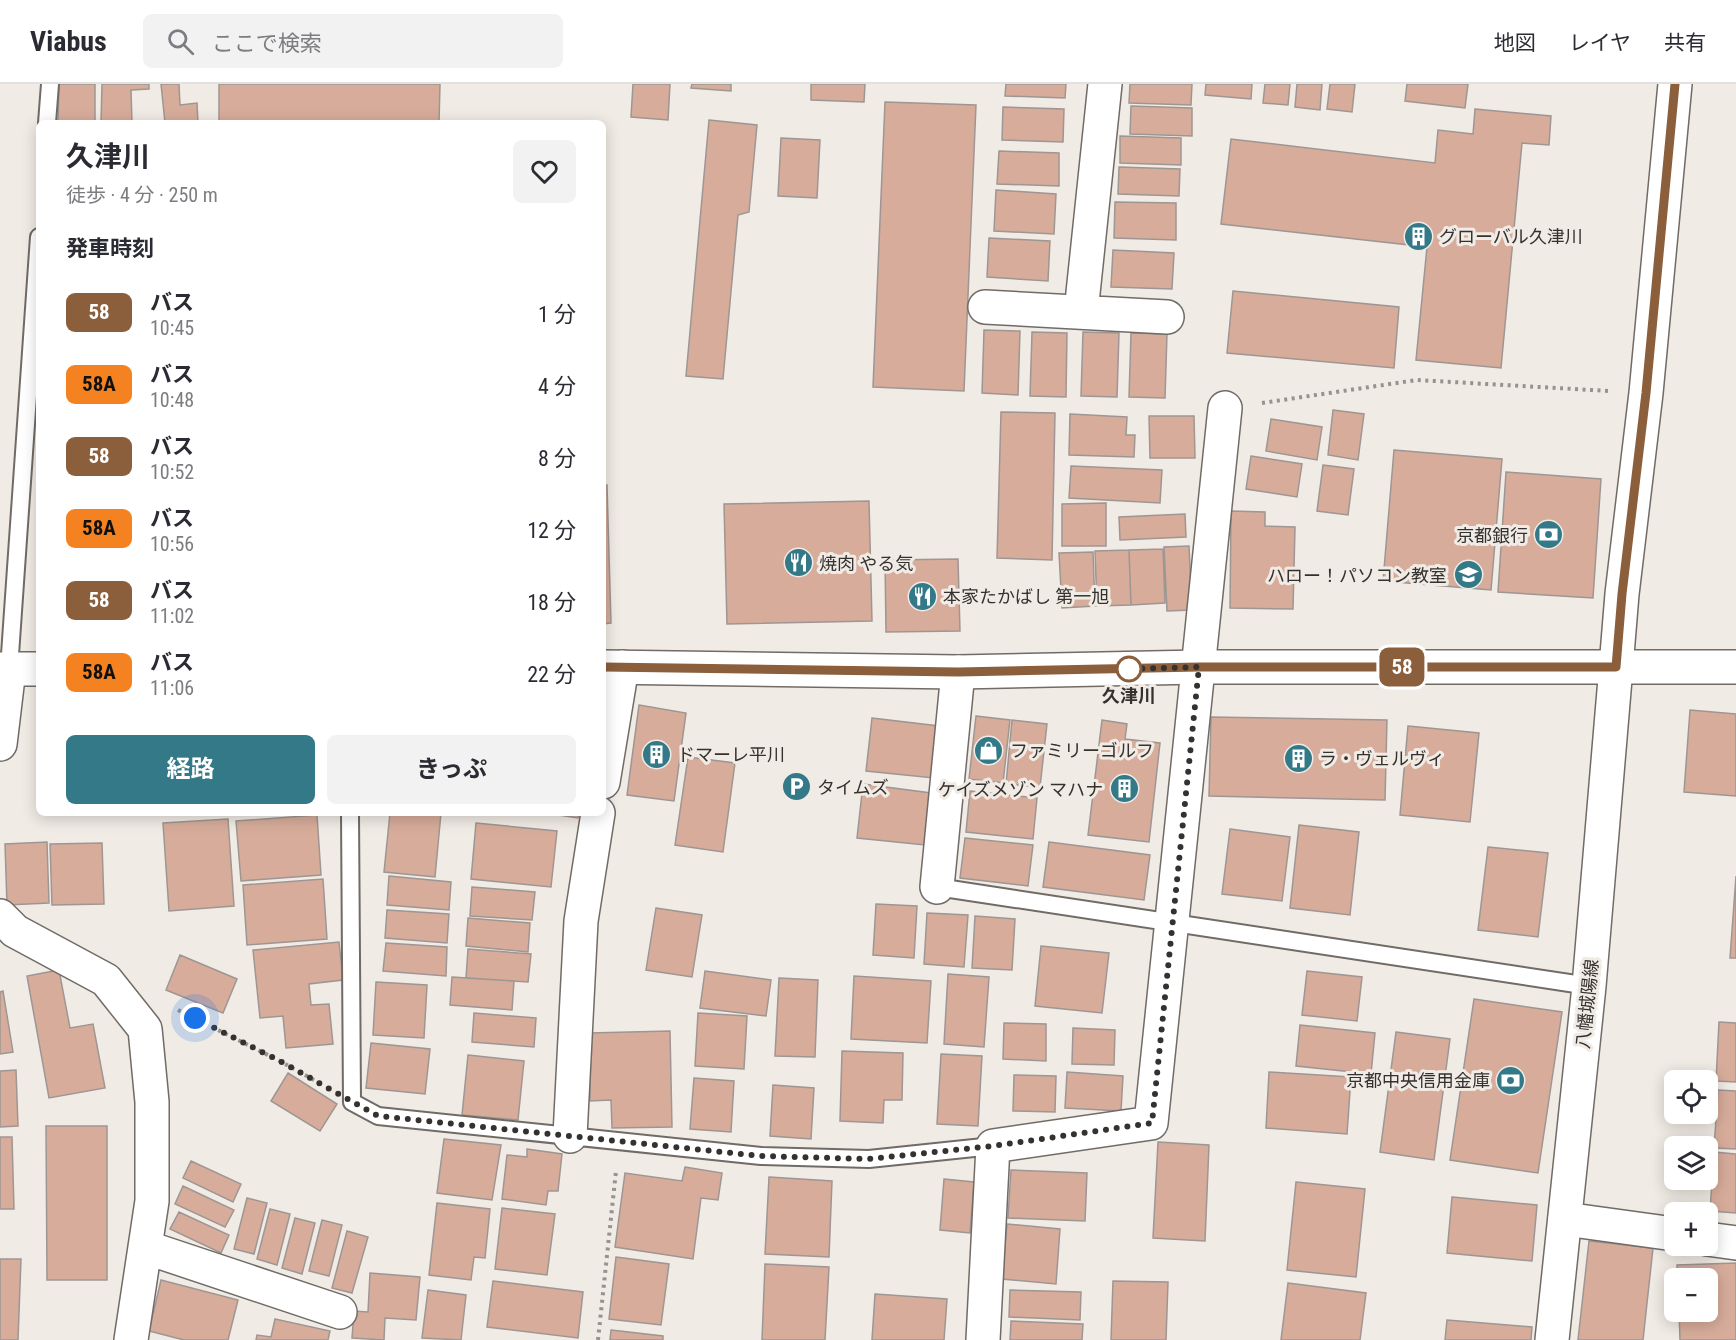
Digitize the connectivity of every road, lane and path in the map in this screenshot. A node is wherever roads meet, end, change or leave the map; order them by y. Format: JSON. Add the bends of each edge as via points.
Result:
{"nodes":[{"id":1,"x":50,"y":84,"type":"edge"},
{"id":2,"x":1105,"y":84,"type":"edge"},
{"id":3,"x":1675,"y":84,"type":"edge"},
{"id":4,"x":47,"y":120,"type":"edge"},
{"id":5,"x":36,"y":293,"type":"edge"},
{"id":6,"x":985,"y":307,"type":"dead end"},
{"id":7,"x":1081,"y":312,"type":"junction"},
{"id":8,"x":1167,"y":317,"type":"dead end"},
{"id":9,"x":1646,"y":393,"type":"junction"},
{"id":10,"x":1226,"y":408,"type":"joint"},
{"id":11,"x":612,"y":667,"type":"edge"},
{"id":12,"x":1199,"y":667,"type":"junction"},
{"id":13,"x":1616,"y":667,"type":"junction"},
{"id":14,"x":1736,"y":667,"type":"edge"},
{"id":15,"x":16,"y":669,"type":"edge"},
{"id":16,"x":958,"y":672,"type":"junction"},
{"id":17,"x":0,"y":744,"type":"edge"},
{"id":18,"x":606,"y":744,"type":"edge"},
{"id":19,"x":350,"y":816,"type":"edge"},
{"id":20,"x":598,"y":816,"type":"edge"},
{"id":21,"x":937,"y":887,"type":"joint"},
{"id":22,"x":0,"y":916,"type":"edge"},
{"id":23,"x":1172,"y":923,"type":"junction"},
{"id":24,"x":1589,"y":986,"type":"junction"},
{"id":25,"x":174,"y":1008,"type":"dead end"},
{"id":26,"x":352,"y":1102,"type":"junction"},
{"id":27,"x":570,"y":1136,"type":"junction"},
{"id":28,"x":619,"y":1141,"type":"junction"},
{"id":29,"x":993,"y":1146,"type":"junction"},
{"id":30,"x":1565,"y":1219,"type":"junction"},
{"id":31,"x":1664,"y":1233,"type":"edge"},
{"id":32,"x":1718,"y":1241,"type":"edge"},
{"id":33,"x":1736,"y":1243,"type":"edge"},
{"id":34,"x":145,"y":1247,"type":"junction"},
{"id":35,"x":340,"y":1312,"type":"dead end"},
{"id":36,"x":131,"y":1340,"type":"edge"},
{"id":37,"x":598,"y":1340,"type":"edge"},
{"id":38,"x":984,"y":1340,"type":"edge"},
{"id":39,"x":1552,"y":1340,"type":"edge"}],
"edges":[{"from":1,"to":4,"type":"lane"},
{"from":2,"to":7,"type":"street"},
{"from":3,"to":9,"type":"street","name":"八幡城陽線"},
{"from":5,"to":15,"type":"lane"},
{"from":6,"to":7,"type":"street"},
{"from":7,"to":8,"type":"street"},
{"from":9,"to":10,"type":"path","via":[[1417,380]]},
{"from":9,"to":13,"type":"street","name":"八幡城陽線"},
{"from":10,"to":12,"type":"street"},
{"from":11,"to":16,"type":"street"},
{"from":11,"to":18,"type":"street"},
{"from":12,"to":13,"type":"street"},
{"from":12,"to":16,"type":"street"},
{"from":12,"to":23,"type":"street"},
{"from":13,"to":14,"type":"street"},
{"from":13,"to":24,"type":"street","name":"八幡城陽線"},
{"from":15,"to":17,"type":"street"},
{"from":16,"to":21,"type":"street"},
{"from":19,"to":26,"type":"lane"},
{"from":20,"to":27,"type":"street","via":[[581,921]]},
{"from":21,"to":23,"type":"lane"},
{"from":22,"to":34,"type":"street","via":[[15,931],[106,980],[145,1029],[152,1102],[152,1201]]},
{"from":23,"to":24,"type":"lane"},
{"from":23,"to":29,"type":"street","via":[[1152,1123]]},
{"from":24,"to":30,"type":"street","name":"八幡城陽線"},
{"from":25,"to":26,"type":"path"},
{"from":26,"to":27,"type":"lane","via":[[378,1116]]},
{"from":27,"to":28,"type":"lane"},
{"from":28,"to":29,"type":"lane","via":[[761,1156],[869,1159]]},
{"from":28,"to":37,"type":"path"},
{"from":29,"to":38,"type":"street"},
{"from":30,"to":31,"type":"street"},
{"from":30,"to":39,"type":"street","name":"八幡城陽線"},
{"from":32,"to":33,"type":"street"},
{"from":34,"to":35,"type":"street"},
{"from":34,"to":36,"type":"street"}]}
